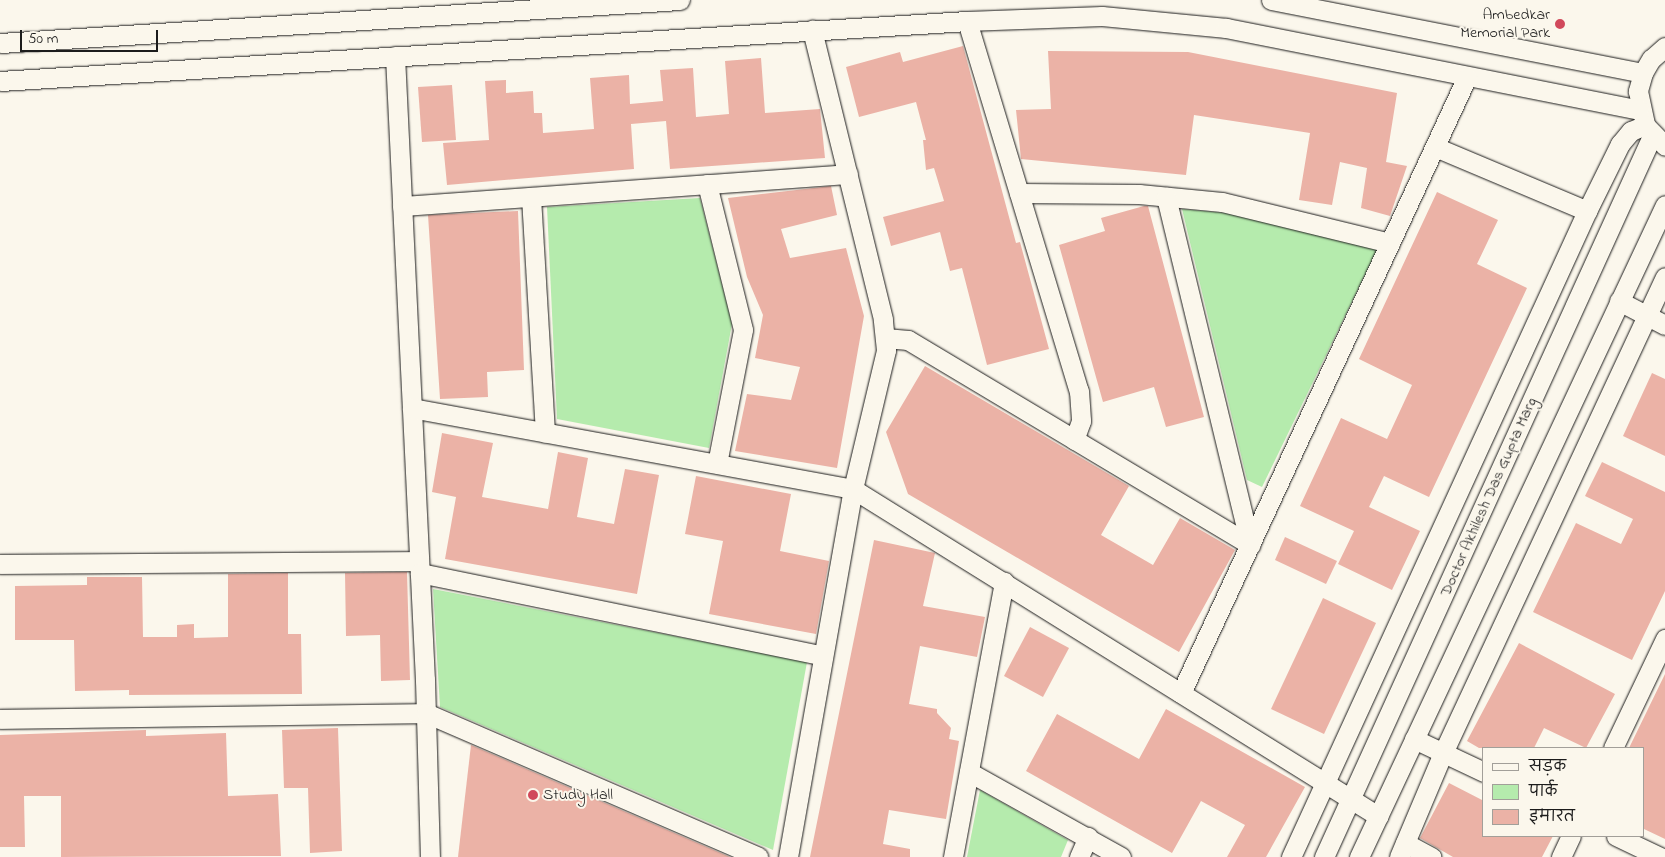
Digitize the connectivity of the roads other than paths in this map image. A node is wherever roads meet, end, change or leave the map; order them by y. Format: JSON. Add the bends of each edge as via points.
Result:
{"nodes":[{"id":1,"x":680,"y":0,"type":"edge"},
{"id":2,"x":1271,"y":0,"type":"edge"},
{"id":3,"x":967,"y":21,"type":"junction"},
{"id":4,"x":812,"y":30,"type":"junction"},
{"id":5,"x":0,"y":43,"type":"edge"},
{"id":6,"x":1665,"y":47,"type":"edge"},
{"id":7,"x":395,"y":56,"type":"junction"},
{"id":8,"x":1643,"y":73,"type":"junction"},
{"id":9,"x":1468,"y":77,"type":"junction"},
{"id":10,"x":0,"y":80,"type":"edge"},
{"id":11,"x":1650,"y":129,"type":"edge"},
{"id":12,"x":1435,"y":146,"type":"junction"},
{"id":13,"x":848,"y":174,"type":"junction"},
{"id":14,"x":707,"y":184,"type":"junction"},
{"id":15,"x":1019,"y":193,"type":"junction"},
{"id":16,"x":531,"y":196,"type":"junction"},
{"id":17,"x":1166,"y":197,"type":"junction"},
{"id":18,"x":1665,"y":205,"type":"edge"},
{"id":19,"x":402,"y":206,"type":"junction"},
{"id":20,"x":1587,"y":211,"type":"junction"},
{"id":21,"x":1390,"y":243,"type":"junction"},
{"id":22,"x":1665,"y":277,"type":"edge"},
{"id":23,"x":1619,"y":301,"type":"junction"},
{"id":24,"x":1647,"y":316,"type":"junction"},
{"id":25,"x":1665,"y":325,"type":"edge"},
{"id":26,"x":885,"y":338,"type":"junction"},
{"id":27,"x":412,"y":408,"type":"junction"},
{"id":28,"x":545,"y":433,"type":"junction"},
{"id":29,"x":1074,"y":440,"type":"junction"},
{"id":30,"x":717,"y":464,"type":"junction"},
{"id":31,"x":853,"y":488,"type":"junction"},
{"id":32,"x":1250,"y":545,"type":"junction"},
{"id":33,"x":0,"y":564,"type":"edge"},
{"id":34,"x":419,"y":567,"type":"junction"},
{"id":35,"x":1004,"y":582,"type":"junction"},
{"id":36,"x":1665,"y":639,"type":"edge"},
{"id":37,"x":824,"y":656,"type":"junction"},
{"id":38,"x":1181,"y":693,"type":"junction"},
{"id":39,"x":426,"y":713,"type":"junction"},
{"id":40,"x":0,"y":719,"type":"edge"},
{"id":41,"x":1414,"y":739,"type":"junction"},
{"id":42,"x":1613,"y":747,"type":"edge"},
{"id":43,"x":1443,"y":753,"type":"junction"},
{"id":44,"x":1482,"y":771,"type":"edge"},
{"id":45,"x":969,"y":772,"type":"junction"},
{"id":46,"x":1325,"y":783,"type":"junction"},
{"id":47,"x":1351,"y":799,"type":"junction"},
{"id":48,"x":1378,"y":816,"type":"junction"},
{"id":49,"x":1088,"y":837,"type":"junction"},
{"id":50,"x":1571,"y":837,"type":"edge"},
{"id":51,"x":1618,"y":837,"type":"edge"},
{"id":52,"x":1402,"y":850,"type":"edge"},
{"id":53,"x":430,"y":857,"type":"edge"},
{"id":54,"x":758,"y":857,"type":"edge"},
{"id":55,"x":788,"y":857,"type":"edge"},
{"id":56,"x":953,"y":857,"type":"edge"},
{"id":57,"x":1079,"y":857,"type":"edge"},
{"id":58,"x":1122,"y":857,"type":"edge"},
{"id":59,"x":1291,"y":857,"type":"edge"},
{"id":60,"x":1324,"y":857,"type":"edge"},
{"id":61,"x":1359,"y":857,"type":"edge"},
{"id":62,"x":1431,"y":857,"type":"edge"},
{"id":63,"x":1561,"y":857,"type":"edge"},
{"id":64,"x":1660,"y":857,"type":"edge"}],
"edges":[{"from":1,"to":5,"type":"street"},
{"from":2,"to":8,"type":"street"},
{"from":3,"to":4,"type":"street"},
{"from":3,"to":9,"type":"street","via":[[1102,16],[1178,22],[1226,28]]},
{"from":3,"to":15,"type":"street"},
{"from":4,"to":7,"type":"street"},
{"from":4,"to":13,"type":"street"},
{"from":6,"to":8,"type":"street","via":[[1651,59]]},
{"from":7,"to":10,"type":"street"},
{"from":7,"to":19,"type":"street"},
{"from":8,"to":11,"type":"street","via":[[1638,91]]},
{"from":9,"to":11,"type":"street"},
{"from":9,"to":12,"type":"street"},
{"from":11,"to":20,"type":"street","via":[[1631,131],[1620,144]]},
{"from":11,"to":47,"type":"street","name":"Doctor Akhilesh Das Gupta Marg"},
{"from":12,"to":20,"type":"street"},
{"from":12,"to":21,"type":"street"},
{"from":13,"to":14,"type":"street"},
{"from":13,"to":26,"type":"street"},
{"from":14,"to":16,"type":"street"},
{"from":14,"to":30,"type":"street","via":[[743,330]]},
{"from":15,"to":17,"type":"street"},
{"from":15,"to":29,"type":"street","via":[[1079,392],[1081,421]]},
{"from":16,"to":19,"type":"street"},
{"from":16,"to":28,"type":"street"},
{"from":17,"to":21,"type":"street","via":[[1222,202]]},
{"from":17,"to":32,"type":"street"},
{"from":18,"to":23,"type":"street","name":"Doctor Akhilesh Das Gupta Marg"},
{"from":19,"to":27,"type":"street"},
{"from":20,"to":46,"type":"street"},
{"from":21,"to":32,"type":"street"},
{"from":22,"to":24,"type":"street"},
{"from":23,"to":24,"type":"street"},
{"from":23,"to":41,"type":"street","name":"Doctor Akhilesh Das Gupta Marg"},
{"from":24,"to":25,"type":"street"},
{"from":24,"to":43,"type":"street"},
{"from":26,"to":29,"type":"street","via":[[908,340]]},
{"from":26,"to":31,"type":"street","via":[[886,350]]},
{"from":27,"to":28,"type":"street"},
{"from":27,"to":34,"type":"street"},
{"from":28,"to":30,"type":"street"},
{"from":29,"to":32,"type":"street"},
{"from":30,"to":31,"type":"street"},
{"from":31,"to":35,"type":"street"},
{"from":31,"to":37,"type":"street"},
{"from":32,"to":38,"type":"street"},
{"from":33,"to":34,"type":"street"},
{"from":34,"to":37,"type":"street"},
{"from":34,"to":39,"type":"street"},
{"from":35,"to":38,"type":"street"},
{"from":35,"to":45,"type":"street"},
{"from":36,"to":42,"type":"street"},
{"from":37,"to":55,"type":"street"},
{"from":38,"to":46,"type":"street"},
{"from":39,"to":40,"type":"street"},
{"from":39,"to":53,"type":"street"},
{"from":39,"to":54,"type":"street"},
{"from":41,"to":43,"type":"street"},
{"from":41,"to":48,"type":"street","name":"Doctor Akhilesh Das Gupta Marg"},
{"from":43,"to":44,"type":"street"},
{"from":43,"to":52,"type":"street"},
{"from":45,"to":49,"type":"street"},
{"from":45,"to":56,"type":"street"},
{"from":46,"to":47,"type":"street"},
{"from":46,"to":59,"type":"street"},
{"from":47,"to":48,"type":"street"},
{"from":47,"to":60,"type":"street","name":"Doctor Akhilesh Das Gupta Marg"},
{"from":48,"to":61,"type":"street","name":"Doctor Akhilesh Das Gupta Marg"},
{"from":49,"to":57,"type":"street"},
{"from":49,"to":58,"type":"street"},
{"from":50,"to":63,"type":"street"},
{"from":51,"to":64,"type":"street"},
{"from":52,"to":62,"type":"street"}]}
